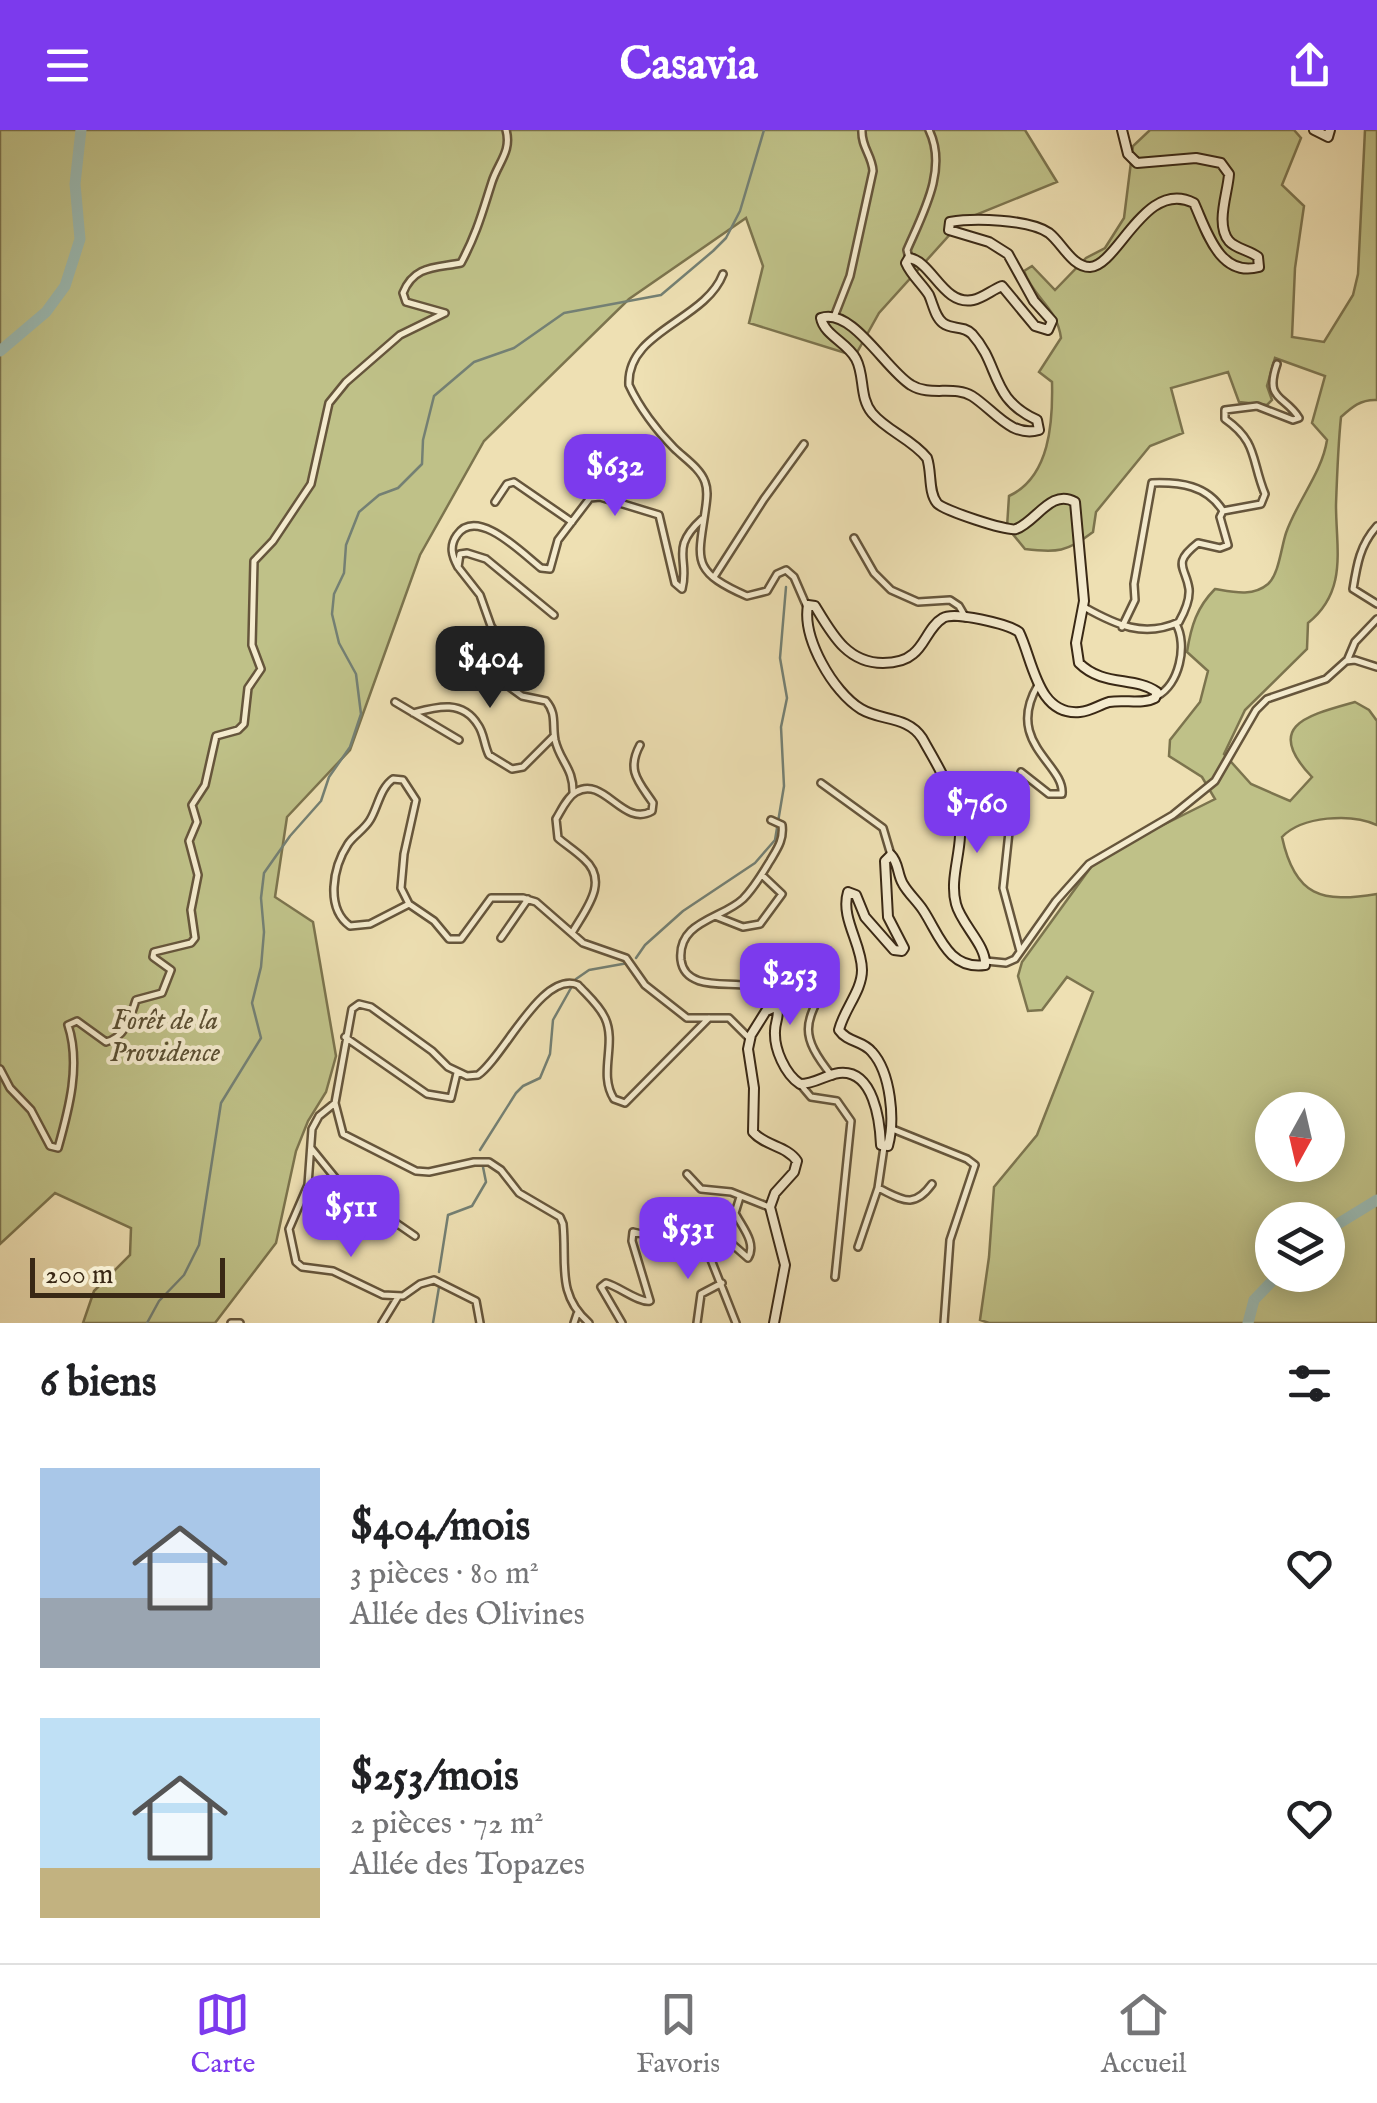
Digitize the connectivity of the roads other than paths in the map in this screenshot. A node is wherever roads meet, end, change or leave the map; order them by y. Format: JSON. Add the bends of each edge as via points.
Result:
{"nodes":[{"id":1,"x":506,"y":130,"type":"edge"},
{"id":2,"x":862,"y":130,"type":"edge"},
{"id":3,"x":929,"y":130,"type":"edge"},
{"id":4,"x":1122,"y":130,"type":"edge"},
{"id":5,"x":1314,"y":130,"type":"edge"},
{"id":6,"x":1330,"y":130,"type":"edge"},
{"id":7,"x":909,"y":258,"type":"junction"},
{"id":8,"x":723,"y":274,"type":"dead end"},
{"id":9,"x":834,"y":317,"type":"junction"},
{"id":10,"x":1276,"y":364,"type":"dead end"},
{"id":11,"x":804,"y":444,"type":"dead end"},
{"id":12,"x":495,"y":502,"type":"dead end"},
{"id":13,"x":1222,"y":511,"type":"junction"},
{"id":14,"x":704,"y":518,"type":"junction"},
{"id":15,"x":572,"y":522,"type":"junction"},
{"id":16,"x":1377,"y":526,"type":"edge"},
{"id":17,"x":854,"y":538,"type":"dead end"},
{"id":18,"x":458,"y":567,"type":"junction"},
{"id":19,"x":714,"y":577,"type":"junction"},
{"id":20,"x":1377,"y":604,"type":"edge"},
{"id":21,"x":807,"y":607,"type":"junction"},
{"id":22,"x":1084,"y":608,"type":"junction"},
{"id":23,"x":554,"y":615,"type":"dead end"},
{"id":24,"x":966,"y":618,"type":"junction"},
{"id":25,"x":1377,"y":620,"type":"edge"},
{"id":26,"x":1176,"y":624,"type":"junction"},
{"id":27,"x":1122,"y":627,"type":"junction"},
{"id":28,"x":1346,"y":662,"type":"junction"},
{"id":29,"x":1377,"y":667,"type":"edge"},
{"id":30,"x":1038,"y":686,"type":"junction"},
{"id":31,"x":1157,"y":696,"type":"junction"},
{"id":32,"x":395,"y":702,"type":"dead end"},
{"id":33,"x":412,"y":713,"type":"junction"},
{"id":34,"x":554,"y":736,"type":"junction"},
{"id":35,"x":459,"y":740,"type":"dead end"},
{"id":36,"x":640,"y":745,"type":"dead end"},
{"id":37,"x":1021,"y":772,"type":"dead end"},
{"id":38,"x":821,"y":783,"type":"dead end"},
{"id":39,"x":573,"y":794,"type":"junction"},
{"id":40,"x":771,"y":820,"type":"dead end"},
{"id":41,"x":1009,"y":832,"type":"dead end"},
{"id":42,"x":891,"y":855,"type":"junction"},
{"id":43,"x":762,"y":875,"type":"junction"},
{"id":44,"x":528,"y":899,"type":"junction"},
{"id":45,"x":409,"y":904,"type":"junction"},
{"id":46,"x":715,"y":916,"type":"junction"},
{"id":47,"x":572,"y":933,"type":"junction"},
{"id":48,"x":501,"y":938,"type":"dead end"},
{"id":49,"x":1020,"y":952,"type":"junction"},
{"id":50,"x":986,"y":962,"type":"junction"},
{"id":51,"x":830,"y":978,"type":"dead end"},
{"id":52,"x":772,"y":1006,"type":"junction"},
{"id":53,"x":709,"y":1018,"type":"junction"},
{"id":54,"x":345,"y":1037,"type":"junction"},
{"id":55,"x":750,"y":1039,"type":"junction"},
{"id":56,"x":0,"y":1069,"type":"edge"},
{"id":57,"x":457,"y":1073,"type":"junction"},
{"id":58,"x":832,"y":1076,"type":"junction"},
{"id":59,"x":800,"y":1084,"type":"junction"},
{"id":60,"x":335,"y":1103,"type":"junction"},
{"id":61,"x":890,"y":1128,"type":"junction"},
{"id":62,"x":309,"y":1146,"type":"junction"},
{"id":63,"x":884,"y":1147,"type":"junction"},
{"id":64,"x":687,"y":1174,"type":"dead end"},
{"id":65,"x":932,"y":1184,"type":"dead end"},
{"id":66,"x":878,"y":1188,"type":"junction"},
{"id":67,"x":740,"y":1197,"type":"junction"},
{"id":68,"x":770,"y":1207,"type":"junction"},
{"id":69,"x":414,"y":1236,"type":"dead end"},
{"id":70,"x":706,"y":1246,"type":"junction"},
{"id":71,"x":858,"y":1247,"type":"dead end"},
{"id":72,"x":835,"y":1276,"type":"dead end"},
{"id":73,"x":722,"y":1284,"type":"junction"},
{"id":74,"x":398,"y":1297,"type":"junction"},
{"id":75,"x":577,"y":1314,"type":"junction"},
{"id":76,"x":231,"y":1323,"type":"edge"},
{"id":77,"x":240,"y":1323,"type":"edge"},
{"id":78,"x":382,"y":1323,"type":"edge"},
{"id":79,"x":480,"y":1323,"type":"edge"},
{"id":80,"x":574,"y":1323,"type":"edge"},
{"id":81,"x":589,"y":1323,"type":"edge"},
{"id":82,"x":622,"y":1323,"type":"edge"},
{"id":83,"x":697,"y":1323,"type":"edge"},
{"id":84,"x":736,"y":1323,"type":"edge"},
{"id":85,"x":774,"y":1323,"type":"edge"},
{"id":86,"x":944,"y":1323,"type":"edge"}],
"edges":[{"from":1,"to":56,"type":"street","via":[[505,156],[461,263],[420,271],[403,292],[406,302],[444,317],[400,334],[329,403],[310,484],[254,560],[252,645],[261,669],[248,688],[244,724],[216,736],[192,805],[195,938],[154,952],[171,970],[162,993],[136,1000],[127,1026],[112,1041],[77,1021],[68,1025],[74,1085],[58,1148],[50,1146]]},
{"from":2,"to":9,"type":"street","via":[[873,171]]},
{"from":3,"to":7,"type":"street","via":[[937,146],[931,195]]},
{"from":4,"to":7,"type":"main road","via":[[1136,164],[1196,158],[1221,163],[1229,174],[1225,233],[1258,257],[1259,267],[1239,267],[1221,255],[1186,199],[1149,210],[1094,266],[1076,262],[1040,229],[950,222],[954,234],[990,242],[1012,259],[1052,321],[1043,330],[1002,286],[966,301]]},
{"from":5,"to":6,"type":"main road","via":[[1328,138]]},
{"from":7,"to":9,"type":"main road","via":[[906,267],[938,318],[970,332],[1006,398],[1037,420],[1040,430],[1009,425],[966,393],[910,384],[857,330]]},
{"from":8,"to":14,"type":"street","via":[[709,299],[647,343],[628,375],[630,390],[704,478]]},
{"from":9,"to":22,"type":"main road","via":[[822,316],[821,324],[854,356],[868,408],[929,462],[936,502],[1010,530],[1057,500],[1075,502]]},
{"from":10,"to":13,"type":"street","via":[[1274,391],[1299,418],[1257,406],[1225,410],[1250,441],[1265,494],[1261,504]]},
{"from":11,"to":19,"type":"street"},
{"from":12,"to":15,"type":"street","via":[[514,482]]},
{"from":13,"to":26,"type":"street","via":[[1228,546],[1202,542],[1190,549],[1182,568],[1189,594]]},
{"from":13,"to":27,"type":"street","via":[[1202,489],[1154,482],[1134,600]]},
{"from":14,"to":15,"type":"street","via":[[686,540],[682,588],[675,583],[656,512],[594,496]]},
{"from":14,"to":19,"type":"street","via":[[698,557]]},
{"from":15,"to":18,"type":"street","via":[[558,540],[550,569],[493,531],[472,525],[454,542]]},
{"from":16,"to":20,"type":"street","via":[[1358,558],[1354,589]]},
{"from":17,"to":24,"type":"street","via":[[891,590],[918,602],[950,600]]},
{"from":18,"to":23,"type":"street","via":[[463,553],[486,560]]},
{"from":18,"to":34,"type":"street","via":[[480,595],[503,646],[506,685],[550,704]]},
{"from":19,"to":21,"type":"street","via":[[755,596],[786,570]]},
{"from":21,"to":24,"type":"main road","via":[[815,606],[850,654],[880,663],[910,657],[942,618]]},
{"from":21,"to":50,"type":"main road","via":[[813,646],[848,697],[864,711],[910,726],[931,755],[958,811],[954,900]]},
{"from":22,"to":27,"type":"street"},
{"from":22,"to":31,"type":"main road","via":[[1079,664]]},
{"from":24,"to":30,"type":"main road","via":[[1018,632]]},
{"from":25,"to":28,"type":"street"},
{"from":26,"to":27,"type":"street"},
{"from":26,"to":31,"type":"street","via":[[1182,640],[1177,671]]},
{"from":28,"to":29,"type":"street"},
{"from":28,"to":49,"type":"street","via":[[1326,679],[1267,700],[1215,781],[1173,815],[1090,864]]},
{"from":30,"to":31,"type":"main road","via":[[1071,712]]},
{"from":30,"to":37,"type":"street","via":[[1031,737],[1061,781],[1062,794],[1049,794]]},
{"from":32,"to":33,"type":"street"},
{"from":33,"to":34,"type":"street","via":[[457,708],[481,728],[493,760],[512,769]]},
{"from":33,"to":35,"type":"street"},
{"from":34,"to":39,"type":"street","via":[[571,771]]},
{"from":36,"to":39,"type":"street","via":[[633,774],[652,803],[649,814],[630,814],[596,791]]},
{"from":38,"to":42,"type":"street","via":[[883,828]]},
{"from":39,"to":47,"type":"street","via":[[556,819],[556,832],[590,865],[596,884]]},
{"from":40,"to":43,"type":"street","via":[[784,832]]},
{"from":41,"to":49,"type":"street","via":[[1003,888]]},
{"from":42,"to":50,"type":"main road","via":[[946,950],[968,964]]},
{"from":42,"to":61,"type":"main road","via":[[885,862],[888,917],[904,948],[894,950],[856,895],[846,894],[862,967],[840,1030],[875,1054],[888,1090]]},
{"from":43,"to":46,"type":"street","via":[[743,899]]},
{"from":43,"to":46,"type":"street","via":[[782,894],[760,924],[743,928]]},
{"from":44,"to":45,"type":"street","via":[[492,898],[458,941]]},
{"from":44,"to":47,"type":"street"},
{"from":44,"to":48,"type":"street"},
{"from":45,"to":45,"type":"street","via":[[370,924],[350,926],[338,912],[334,890],[346,846],[393,778],[404,780],[416,800],[401,874]]},
{"from":46,"to":52,"type":"street","via":[[685,938],[684,968],[710,985],[748,986]]},
{"from":47,"to":53,"type":"street","via":[[626,958],[644,985],[688,1018]]},
{"from":49,"to":50,"type":"street","via":[[1006,964]]},
{"from":51,"to":58,"type":"street","via":[[807,1029],[815,1056]]},
{"from":52,"to":55,"type":"main road"},
{"from":52,"to":59,"type":"main road","via":[[780,1013],[774,1028],[778,1046]]},
{"from":53,"to":55,"type":"street","via":[[729,1018]]},
{"from":53,"to":57,"type":"street","via":[[631,1100],[621,1102],[607,1084],[605,1018],[578,985],[566,981],[520,1022],[484,1071]]},
{"from":54,"to":57,"type":"street","via":[[432,1097],[452,1098]]},
{"from":54,"to":57,"type":"street","via":[[352,1009],[365,1004]]},
{"from":54,"to":60,"type":"street"},
{"from":55,"to":68,"type":"main road","via":[[752,1132],[798,1161]]},
{"from":58,"to":59,"type":"main road"},
{"from":58,"to":63,"type":"main road","via":[[851,1075],[862,1083],[875,1102]]},
{"from":59,"to":72,"type":"street","via":[[807,1095],[837,1101],[851,1122]]},
{"from":60,"to":62,"type":"street","via":[[315,1122]]},
{"from":60,"to":75,"type":"street","via":[[340,1128],[352,1141],[422,1172],[489,1162],[519,1193],[554,1211],[563,1224],[563,1268]]},
{"from":61,"to":63,"type":"main road"},
{"from":61,"to":86,"type":"street","via":[[974,1165],[950,1240]]},
{"from":62,"to":69,"type":"street","via":[[341,1186]]},
{"from":62,"to":74,"type":"street","via":[[308,1185],[289,1230],[293,1258],[302,1267],[334,1271]]},
{"from":63,"to":66,"type":"street"},
{"from":64,"to":67,"type":"street","via":[[701,1189]]},
{"from":65,"to":66,"type":"street","via":[[907,1201]]},
{"from":66,"to":71,"type":"street"},
{"from":67,"to":68,"type":"street"},
{"from":67,"to":70,"type":"street","via":[[735,1213],[751,1256],[744,1258],[732,1244]]},
{"from":68,"to":85,"type":"main road","via":[[784,1265]]},
{"from":70,"to":73,"type":"street"},
{"from":70,"to":82,"type":"street","via":[[632,1232],[650,1301],[603,1284]]},
{"from":73,"to":83,"type":"street","via":[[701,1294]]},
{"from":73,"to":84,"type":"street"},
{"from":74,"to":78,"type":"street"},
{"from":74,"to":79,"type":"street","via":[[438,1281],[476,1301]]},
{"from":75,"to":80,"type":"street"},
{"from":75,"to":81,"type":"street"},
{"from":76,"to":77,"type":"street"}]}
